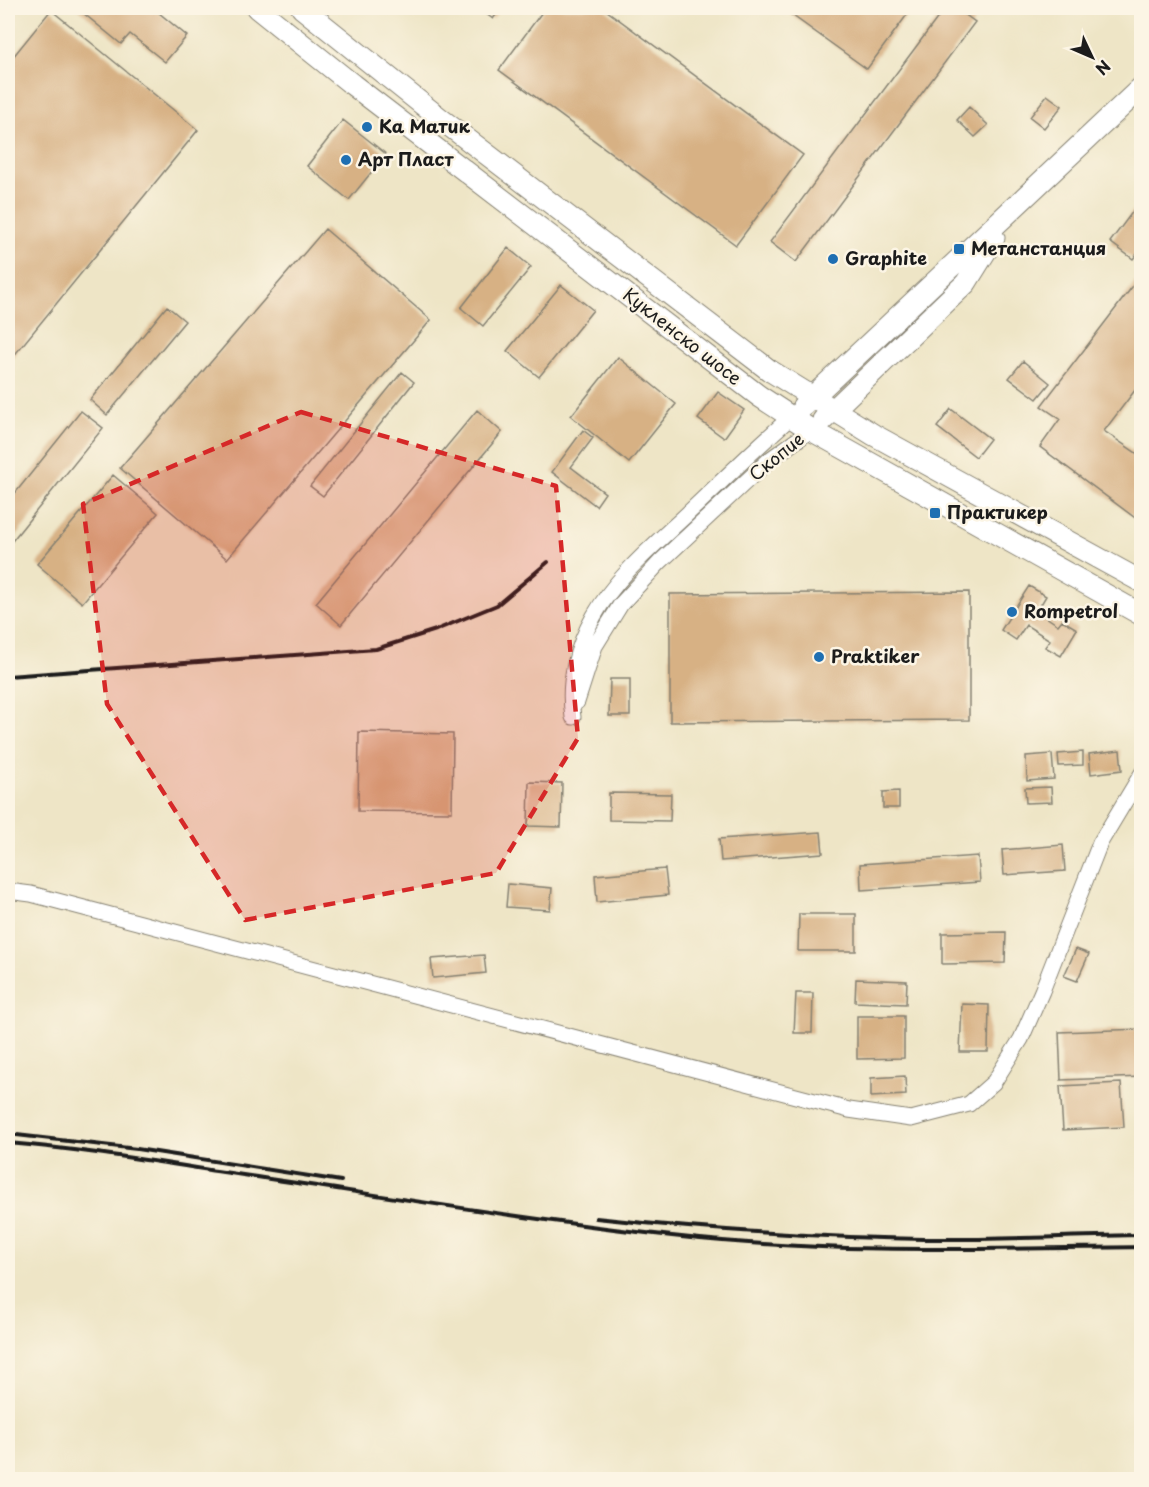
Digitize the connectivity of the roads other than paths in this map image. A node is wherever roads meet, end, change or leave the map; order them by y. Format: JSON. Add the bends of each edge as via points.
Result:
{"nodes":[{"id":1,"x":257,"y":8,"type":"edge"},
{"id":2,"x":302,"y":8,"type":"edge"},
{"id":3,"x":1142,"y":87,"type":"edge"},
{"id":4,"x":1008,"y":214,"type":"junction"},
{"id":5,"x":812,"y":398,"type":"junction"},
{"id":6,"x":833,"y":410,"type":"junction"},
{"id":7,"x":791,"y":417,"type":"junction"},
{"id":8,"x":811,"y":430,"type":"junction"},
{"id":9,"x":664,"y":535,"type":"junction"},
{"id":10,"x":675,"y":549,"type":"junction"},
{"id":11,"x":1142,"y":582,"type":"edge"},
{"id":12,"x":1142,"y":615,"type":"edge"},
{"id":13,"x":1142,"y":773,"type":"edge"},
{"id":14,"x":8,"y":891,"type":"edge"}],
"edges":[{"from":1,"to":7,"type":"main road","name":"Кукленско шосе"},
{"from":2,"to":5,"type":"main road","name":"Кукленско шосе","via":[[451,127],[769,370]]},
{"from":3,"to":4,"type":"main road","name":"Скопие"},
{"from":4,"to":5,"type":"main road","name":"Скопие"},
{"from":4,"to":6,"type":"main road","name":"Скопие","via":[[966,283]]},
{"from":5,"to":6,"type":"main road","name":"Кукленско шосе"},
{"from":5,"to":7,"type":"main road","name":"Скопие"},
{"from":6,"to":8,"type":"main road","name":"Скопие"},
{"from":6,"to":11,"type":"main road","name":"Кукленско шосе"},
{"from":7,"to":8,"type":"main road","name":"Кукленско шосе"},
{"from":7,"to":9,"type":"street"},
{"from":8,"to":10,"type":"street","name":"Скопие","via":[[769,460]]},
{"from":8,"to":12,"type":"main road","name":"Кукленско шосе"},
{"from":9,"to":10,"type":"street"},
{"from":9,"to":10,"type":"street","name":"Скопие","via":[[610,593],[595,615],[577,658],[571,686],[573,717],[589,662],[607,624],[621,604]]},
{"from":13,"to":14,"type":"street","via":[[1100,843],[1021,1039],[994,1082],[969,1104],[911,1119],[849,1110]]}]}
